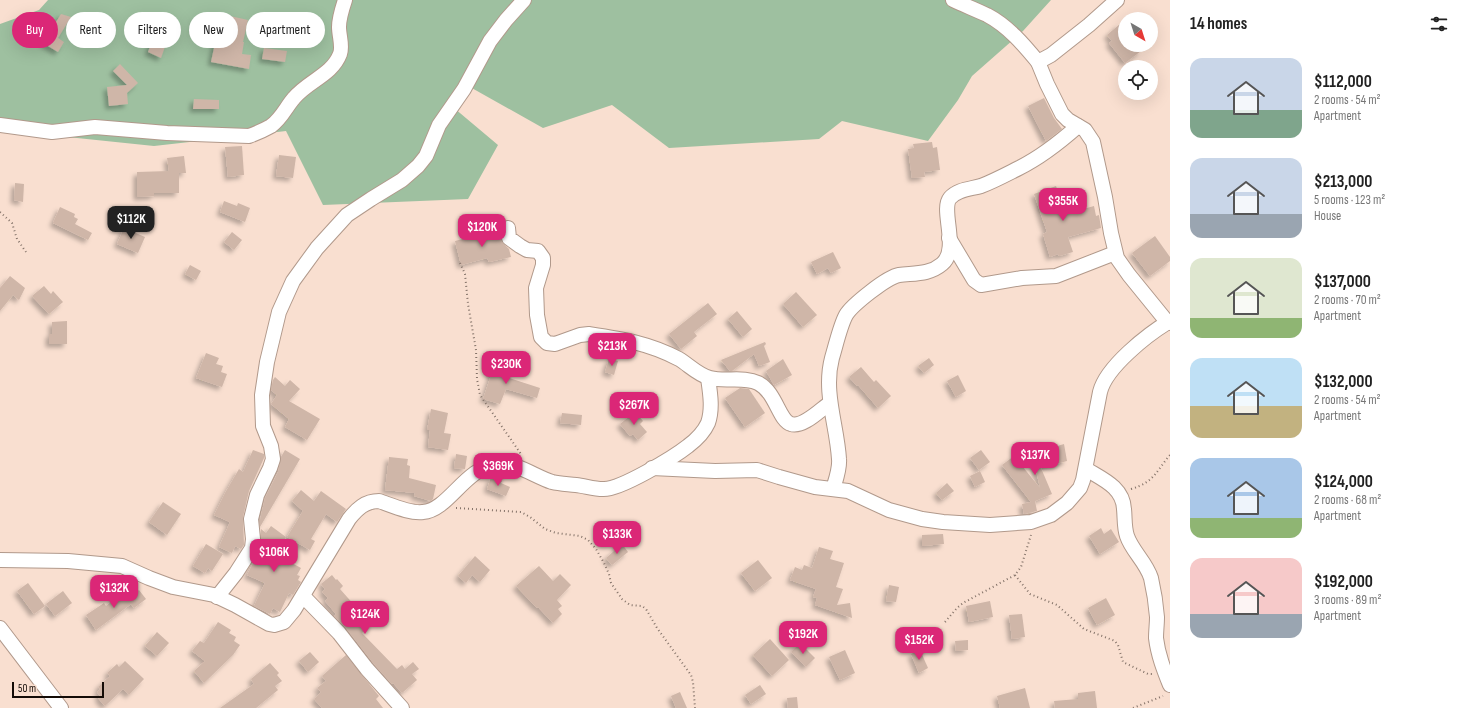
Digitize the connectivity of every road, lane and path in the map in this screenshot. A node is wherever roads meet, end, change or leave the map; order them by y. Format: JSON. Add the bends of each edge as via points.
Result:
{"nodes":[{"id":1,"x":344,"y":0,"type":"edge"},
{"id":2,"x":524,"y":0,"type":"edge"},
{"id":3,"x":953,"y":0,"type":"edge"},
{"id":4,"x":1117,"y":0,"type":"edge"},
{"id":5,"x":1038,"y":62,"type":"junction"},
{"id":6,"x":0,"y":125,"type":"edge"},
{"id":7,"x":1078,"y":126,"type":"junction"},
{"id":8,"x":0,"y":212,"type":"edge"},
{"id":9,"x":508,"y":228,"type":"dead end"},
{"id":10,"x":950,"y":238,"type":"junction"},
{"id":11,"x":26,"y":252,"type":"dead end"},
{"id":12,"x":1116,"y":252,"type":"junction"},
{"id":13,"x":460,"y":262,"type":"dead end"},
{"id":14,"x":1169,"y":322,"type":"edge"},
{"id":15,"x":708,"y":378,"type":"junction"},
{"id":16,"x":830,"y":403,"type":"junction"},
{"id":17,"x":1170,"y":455,"type":"edge"},
{"id":18,"x":652,"y":468,"type":"junction"},
{"id":19,"x":1086,"y":469,"type":"junction"},
{"id":20,"x":533,"y":472,"type":"junction"},
{"id":21,"x":833,"y":489,"type":"junction"},
{"id":22,"x":1118,"y":491,"type":"junction"},
{"id":23,"x":436,"y":507,"type":"junction"},
{"id":24,"x":1039,"y":520,"type":"junction"},
{"id":25,"x":0,"y":560,"type":"edge"},
{"id":26,"x":1015,"y":575,"type":"junction"},
{"id":27,"x":303,"y":596,"type":"junction"},
{"id":28,"x":217,"y":597,"type":"junction"},
{"id":29,"x":945,"y":622,"type":"dead end"},
{"id":30,"x":0,"y":628,"type":"edge"},
{"id":31,"x":1167,"y":685,"type":"edge"},
{"id":32,"x":61,"y":708,"type":"edge"},
{"id":33,"x":402,"y":708,"type":"edge"},
{"id":34,"x":696,"y":708,"type":"edge"},
{"id":35,"x":1133,"y":708,"type":"edge"}],
"edges":[{"from":1,"to":6,"type":"street","via":[[339,26],[341,48],[336,62],[294,97],[281,117],[257,134],[249,136],[95,127],[52,132]]},
{"from":2,"to":28,"type":"street","via":[[490,41],[418,166],[402,180],[347,215],[317,248],[292,282],[279,312],[262,395],[263,426],[273,459],[257,495],[251,519],[252,548]]},
{"from":3,"to":5,"type":"street","via":[[989,16],[1014,36]]},
{"from":4,"to":5,"type":"street","via":[[1064,45]]},
{"from":5,"to":7,"type":"street","via":[[1062,114]]},
{"from":7,"to":10,"type":"street","via":[[1045,154],[1020,168],[951,197],[948,205]]},
{"from":7,"to":12,"type":"street","via":[[1087,132],[1093,142]]},
{"from":8,"to":11,"type":"path","via":[[12,223],[17,239]]},
{"from":9,"to":15,"type":"street","via":[[511,239],[523,249],[538,251],[543,258],[536,288],[543,340],[554,344],[589,334],[646,345],[679,359]]},
{"from":10,"to":12,"type":"street","via":[[974,280],[981,284],[1056,276]]},
{"from":10,"to":16,"type":"street","via":[[950,250],[941,265],[925,272],[890,278],[848,312],[829,370]]},
{"from":12,"to":14,"type":"street","via":[[1129,275]]},
{"from":13,"to":20,"type":"path","via":[[465,274],[480,395]]},
{"from":14,"to":19,"type":"street","via":[[1133,349],[1103,383]]},
{"from":15,"to":16,"type":"street","via":[[759,383],[770,392],[783,417],[792,425],[800,424]]},
{"from":15,"to":18,"type":"street","via":[[710,407],[706,427],[688,446]]},
{"from":16,"to":21,"type":"street","via":[[839,459],[839,470]]},
{"from":17,"to":22,"type":"path","via":[[1151,479],[1136,488]]},
{"from":18,"to":20,"type":"street","via":[[621,484],[604,489],[558,483]]},
{"from":18,"to":21,"type":"street","via":[[757,470]]},
{"from":19,"to":22,"type":"street"},
{"from":19,"to":24,"type":"street","via":[[1080,488],[1067,503]]},
{"from":20,"to":23,"type":"street","via":[[499,464],[489,466],[477,471]]},
{"from":21,"to":24,"type":"street","via":[[848,491],[889,510],[922,519],[990,525]]},
{"from":22,"to":31,"type":"street","via":[[1124,507],[1126,534],[1144,563],[1154,591],[1157,646]]},
{"from":23,"to":27,"type":"street","via":[[415,512],[374,501],[359,507],[348,519]]},
{"from":23,"to":34,"type":"path","via":[[521,512],[545,529],[588,540],[604,563],[614,589],[625,603],[646,609],[691,675]]},
{"from":24,"to":26,"type":"path"},
{"from":25,"to":28,"type":"street","via":[[68,561],[122,566],[173,587]]},
{"from":26,"to":29,"type":"path","via":[[963,603]]},
{"from":26,"to":31,"type":"path","via":[[1030,594],[1057,606],[1084,629],[1118,644],[1123,662]]},
{"from":27,"to":28,"type":"street","via":[[284,622],[278,624],[270,624]]},
{"from":27,"to":33,"type":"street","via":[[339,633]]},
{"from":30,"to":32,"type":"street"},
{"from":31,"to":35,"type":"path"}]}
